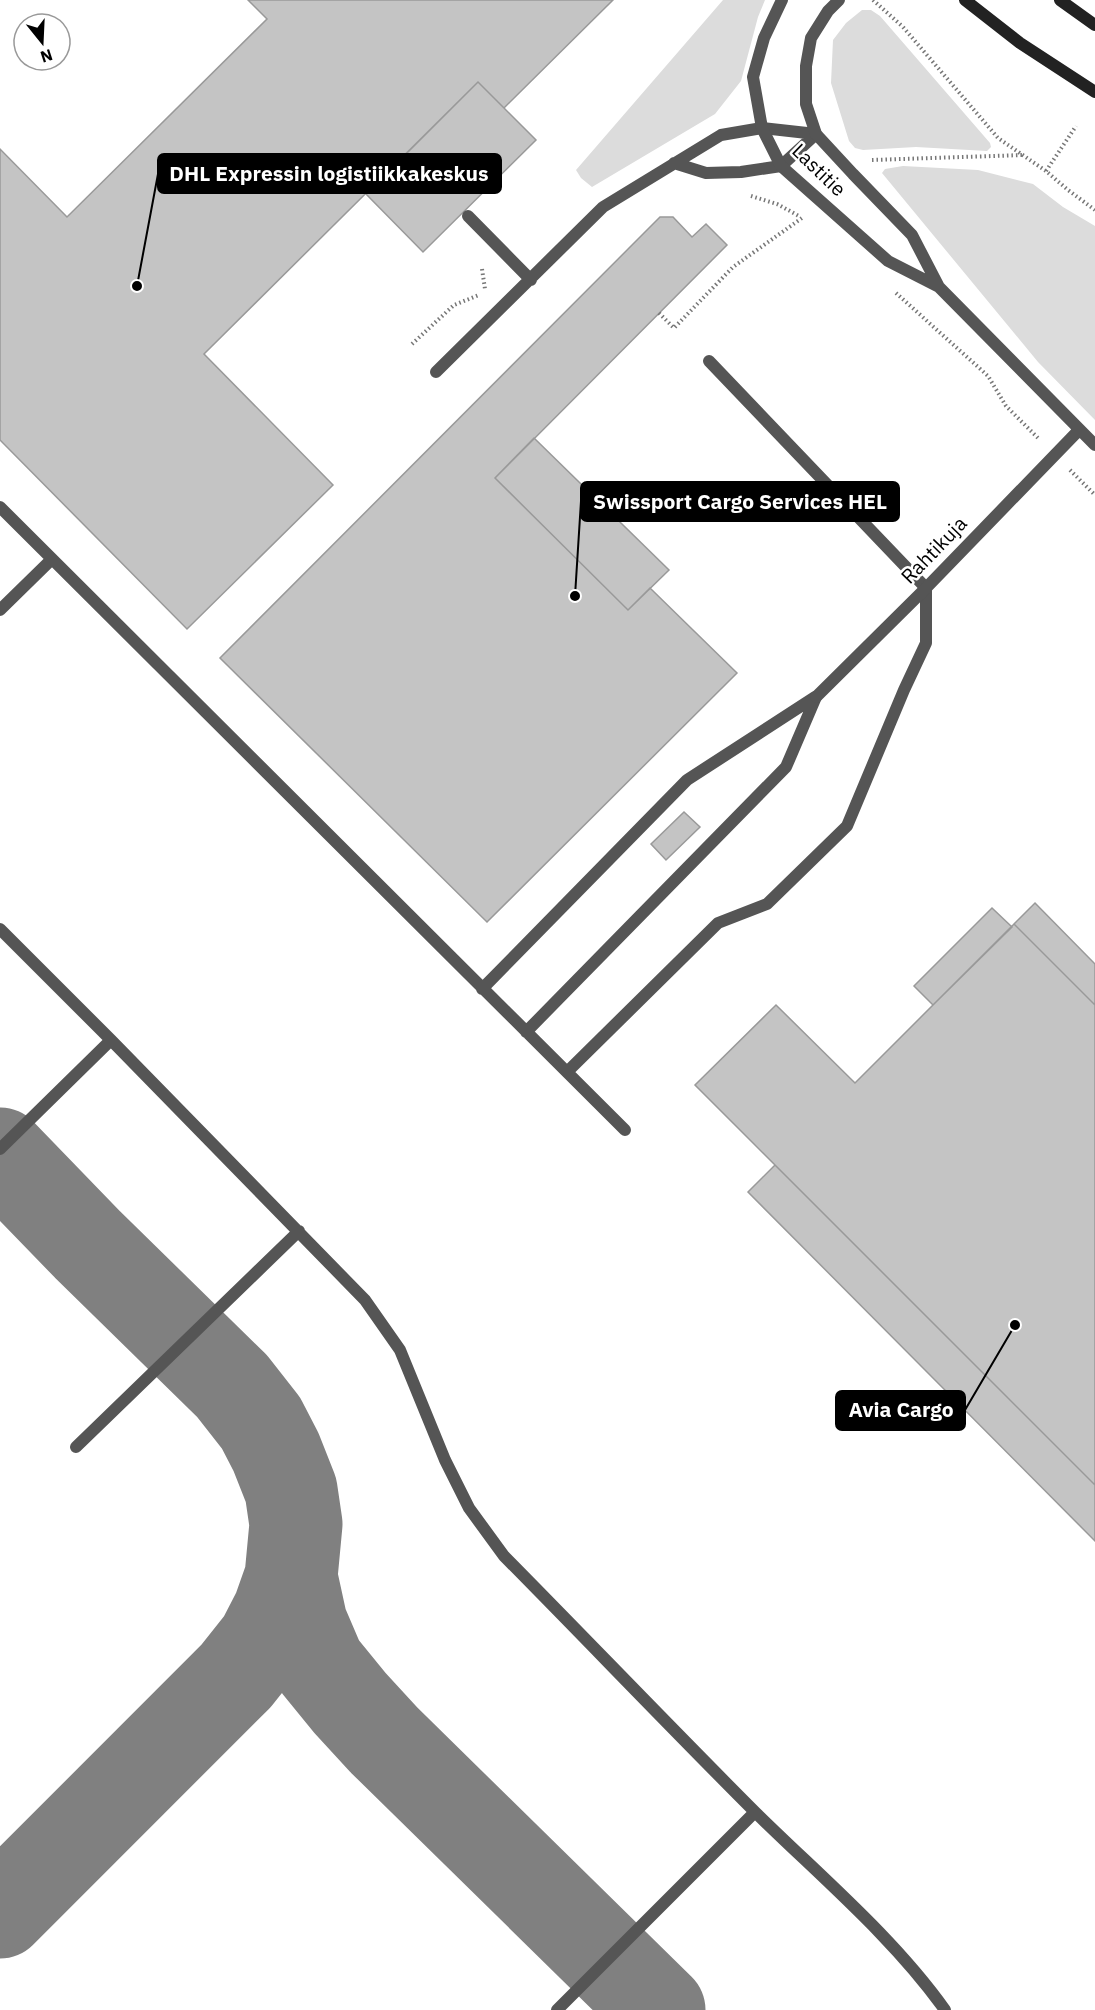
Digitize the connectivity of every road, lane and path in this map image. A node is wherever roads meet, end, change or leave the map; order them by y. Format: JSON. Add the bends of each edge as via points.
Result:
{"nodes":[{"id":1,"x":782,"y":0,"type":"edge"},
{"id":2,"x":839,"y":0,"type":"edge"},
{"id":3,"x":873,"y":0,"type":"edge"},
{"id":4,"x":965,"y":0,"type":"edge"},
{"id":5,"x":1060,"y":0,"type":"edge"},
{"id":6,"x":1095,"y":25,"type":"edge"},
{"id":7,"x":1095,"y":92,"type":"edge"},
{"id":8,"x":1077,"y":126,"type":"dead end"},
{"id":9,"x":762,"y":128,"type":"junction"},
{"id":10,"x":816,"y":134,"type":"junction"},
{"id":11,"x":1024,"y":155,"type":"junction"},
{"id":12,"x":674,"y":163,"type":"junction"},
{"id":13,"x":781,"y":166,"type":"junction"},
{"id":14,"x":1046,"y":171,"type":"junction"},
{"id":15,"x":853,"y":174,"type":"junction"},
{"id":16,"x":749,"y":196,"type":"dead end"},
{"id":17,"x":1095,"y":209,"type":"edge"},
{"id":18,"x":468,"y":216,"type":"dead end"},
{"id":19,"x":482,"y":269,"type":"dead end"},
{"id":20,"x":531,"y":280,"type":"junction"},
{"id":21,"x":939,"y":287,"type":"junction"},
{"id":22,"x":895,"y":292,"type":"dead end"},
{"id":23,"x":659,"y":313,"type":"dead end"},
{"id":24,"x":412,"y":345,"type":"dead end"},
{"id":25,"x":709,"y":361,"type":"dead end"},
{"id":26,"x":436,"y":372,"type":"dead end"},
{"id":27,"x":1079,"y":430,"type":"junction"},
{"id":28,"x":1095,"y":445,"type":"edge"},
{"id":29,"x":1054,"y":454,"type":"junction"},
{"id":30,"x":1095,"y":495,"type":"edge"},
{"id":31,"x":0,"y":507,"type":"edge"},
{"id":32,"x":52,"y":559,"type":"junction"},
{"id":33,"x":926,"y":588,"type":"junction"},
{"id":34,"x":0,"y":610,"type":"edge"},
{"id":35,"x":816,"y":697,"type":"junction"},
{"id":36,"x":0,"y":929,"type":"edge"},
{"id":37,"x":483,"y":989,"type":"junction"},
{"id":38,"x":526,"y":1032,"type":"junction"},
{"id":39,"x":111,"y":1040,"type":"junction"},
{"id":40,"x":567,"y":1072,"type":"junction"},
{"id":41,"x":625,"y":1130,"type":"dead end"},
{"id":42,"x":0,"y":1149,"type":"edge"},
{"id":43,"x":299,"y":1231,"type":"junction"},
{"id":44,"x":76,"y":1447,"type":"dead end"},
{"id":45,"x":755,"y":1812,"type":"junction"},
{"id":46,"x":557,"y":2010,"type":"edge"},
{"id":47,"x":945,"y":2010,"type":"edge"}],
"edges":[{"from":1,"to":9,"type":"street","name":"Lastitie","via":[[764,38],[753,77]]},
{"from":2,"to":10,"type":"street","name":"Lastitie","via":[[811,38],[806,66],[806,104]]},
{"from":3,"to":11,"type":"path","via":[[903,27],[999,138]]},
{"from":4,"to":7,"type":"main road","via":[[1020,43]]},
{"from":5,"to":6,"type":"main road"},
{"from":8,"to":14,"type":"path"},
{"from":9,"to":10,"type":"street"},
{"from":9,"to":12,"type":"street","via":[[721,135]]},
{"from":9,"to":13,"type":"street","name":"Lastitie"},
{"from":10,"to":13,"type":"street"},
{"from":10,"to":15,"type":"street","name":"Lastitie"},
{"from":11,"to":14,"type":"path"},
{"from":11,"to":15,"type":"path","via":[[878,158],[865,161]]},
{"from":12,"to":13,"type":"street","via":[[706,173]]},
{"from":12,"to":20,"type":"street","via":[[603,207]]},
{"from":13,"to":21,"type":"street","name":"Lastitie","via":[[888,261]]},
{"from":14,"to":17,"type":"path"},
{"from":15,"to":21,"type":"street","name":"Lastitie","via":[[912,235]]},
{"from":16,"to":23,"type":"path","via":[[777,204],[805,220],[733,267],[674,328]]},
{"from":18,"to":20,"type":"street"},
{"from":19,"to":24,"type":"path","via":[[486,292],[454,305]]},
{"from":20,"to":26,"type":"street"},
{"from":21,"to":27,"type":"street","name":"Lastitie"},
{"from":22,"to":29,"type":"path","via":[[988,376],[1006,406]]},
{"from":25,"to":33,"type":"street"},
{"from":27,"to":28,"type":"street","name":"Lastitie"},
{"from":27,"to":29,"type":"street","name":"Rahtikuja"},
{"from":29,"to":30,"type":"path"},
{"from":29,"to":33,"type":"street","name":"Rahtikuja"},
{"from":31,"to":32,"type":"street"},
{"from":32,"to":34,"type":"street"},
{"from":32,"to":37,"type":"street"},
{"from":33,"to":35,"type":"street","name":"Rahtikuja"},
{"from":33,"to":40,"type":"street","via":[[926,643],[847,826],[767,904],[718,923]]},
{"from":35,"to":37,"type":"street","via":[[687,780]]},
{"from":35,"to":38,"type":"street","via":[[786,767]]},
{"from":36,"to":39,"type":"street"},
{"from":37,"to":38,"type":"street"},
{"from":38,"to":40,"type":"street"},
{"from":39,"to":42,"type":"street"},
{"from":39,"to":43,"type":"street"},
{"from":40,"to":41,"type":"street"},
{"from":43,"to":44,"type":"street"},
{"from":43,"to":45,"type":"street","via":[[365,1300],[400,1350],[469,1508],[504,1556]]},
{"from":45,"to":46,"type":"street"},
{"from":45,"to":47,"type":"street","via":[[903,1956]]}]}
